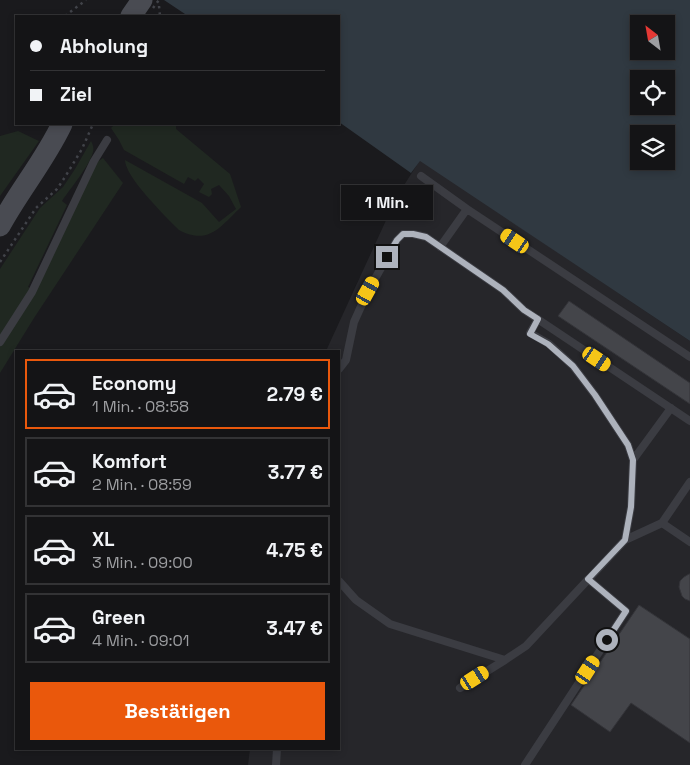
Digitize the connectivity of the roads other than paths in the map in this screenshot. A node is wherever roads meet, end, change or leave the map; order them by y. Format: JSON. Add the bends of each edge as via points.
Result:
{"nodes":[{"id":1,"x":148,"y":4,"type":"edge"},
{"id":2,"x":132,"y":15,"type":"edge"},
{"id":3,"x":61,"y":125,"type":"edge"},
{"id":4,"x":107,"y":140,"type":"dead end"},
{"id":5,"x":421,"y":176,"type":"dead end"},
{"id":6,"x":467,"y":209,"type":"junction"},
{"id":7,"x":0,"y":226,"type":"edge"},
{"id":8,"x":440,"y":247,"type":"junction"},
{"id":9,"x":538,"y":319,"type":"junction"},
{"id":10,"x":0,"y":342,"type":"edge"},
{"id":11,"x":690,"y":358,"type":"edge"},
{"id":12,"x":340,"y":368,"type":"edge"},
{"id":13,"x":671,"y":408,"type":"junction"},
{"id":14,"x":690,"y":421,"type":"edge"},
{"id":15,"x":633,"y":460,"type":"junction"},
{"id":16,"x":690,"y":482,"type":"edge"},
{"id":17,"x":662,"y":523,"type":"junction"},
{"id":18,"x":625,"y":540,"type":"junction"},
{"id":19,"x":690,"y":542,"type":"edge"},
{"id":20,"x":588,"y":579,"type":"junction"},
{"id":21,"x":340,"y":582,"type":"edge"},
{"id":22,"x":505,"y":660,"type":"junction"},
{"id":23,"x":460,"y":688,"type":"dead end"},
{"id":24,"x":277,"y":750,"type":"edge"},
{"id":25,"x":276,"y":765,"type":"edge"},
{"id":26,"x":525,"y":765,"type":"edge"}],
"edges":[{"from":1,"to":2,"type":"main road"},
{"from":3,"to":7,"type":"main road"},
{"from":4,"to":10,"type":"lane","via":[[94,160],[32,292]]},
{"from":5,"to":6,"type":"lane"},
{"from":6,"to":8,"type":"lane"},
{"from":6,"to":11,"type":"lane"},
{"from":8,"to":9,"type":"lane","via":[[503,290]]},
{"from":8,"to":12,"type":"lane","via":[[426,237],[413,234],[403,234],[397,240],[354,322],[346,360]]},
{"from":9,"to":13,"type":"lane"},
{"from":9,"to":15,"type":"lane","via":[[530,334],[548,344],[573,366],[628,445]]},
{"from":13,"to":14,"type":"lane"},
{"from":13,"to":15,"type":"lane"},
{"from":15,"to":18,"type":"lane","via":[[631,507]]},
{"from":16,"to":17,"type":"lane"},
{"from":17,"to":18,"type":"lane"},
{"from":17,"to":19,"type":"lane"},
{"from":18,"to":20,"type":"lane"},
{"from":20,"to":22,"type":"lane","via":[[526,646]]},
{"from":20,"to":26,"type":"lane","via":[[626,611]]},
{"from":21,"to":22,"type":"lane","via":[[356,600],[390,624]]},
{"from":22,"to":23,"type":"lane"},
{"from":24,"to":25,"type":"lane"}]}
